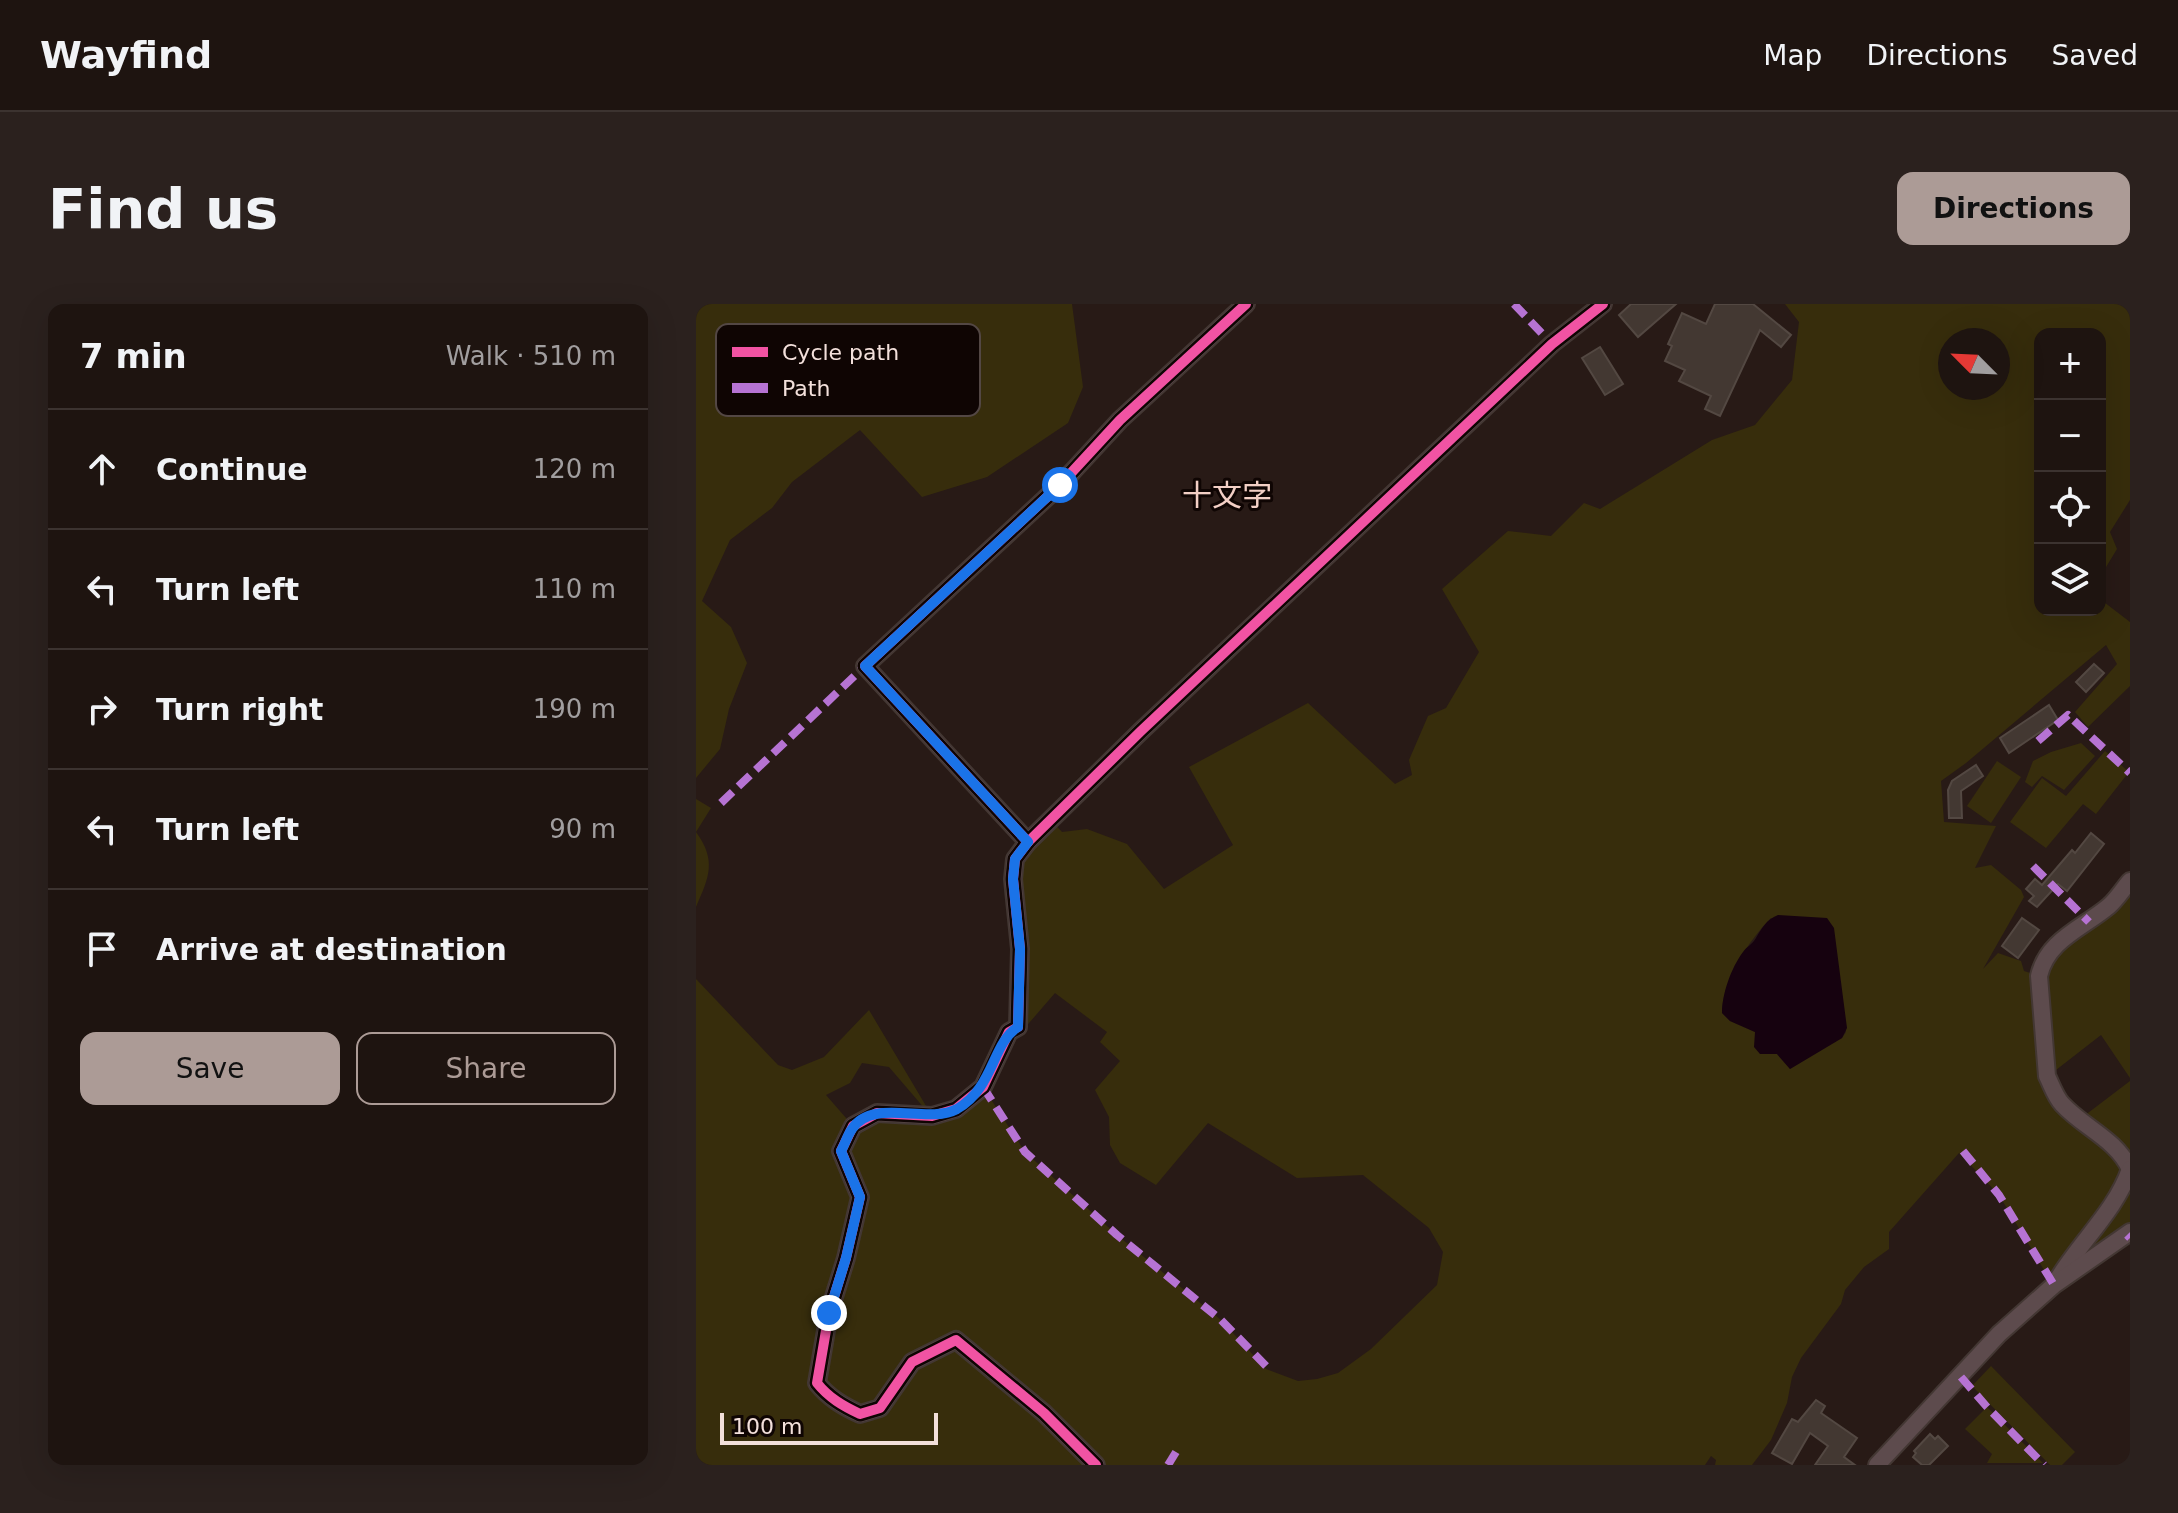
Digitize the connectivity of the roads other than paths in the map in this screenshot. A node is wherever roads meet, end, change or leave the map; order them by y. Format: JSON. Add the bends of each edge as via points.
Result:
{"nodes":[{"id":1,"x":1246,"y":304,"type":"edge"},
{"id":2,"x":1603,"y":304,"type":"edge"},
{"id":3,"x":1028,"y":842,"type":"junction"},
{"id":4,"x":2130,"y":881,"type":"edge"},
{"id":5,"x":2130,"y":1169,"type":"edge"},
{"id":6,"x":2130,"y":1232,"type":"edge"},
{"id":7,"x":2054,"y":1285,"type":"junction"},
{"id":8,"x":1096,"y":1465,"type":"edge"},
{"id":9,"x":1877,"y":1465,"type":"edge"}],
"edges":[{"from":1,"to":3,"type":"street","via":[[865,666]]},
{"from":2,"to":3,"type":"street","via":[[1540,355]]},
{"from":3,"to":8,"type":"street","via":[[1015,859],[1013,879],[1020,949],[1018,1027],[1009,1032],[983,1087],[956,1109],[932,1116],[877,1113],[853,1126],[841,1151],[860,1197],[829,1313],[817,1383],[825,1394],[860,1414],[880,1408],[912,1362],[956,1340],[1044,1413]]},
{"from":4,"to":5,"type":"street","via":[[2112,904],[2054,945],[2039,976],[2047,1076],[2060,1101],[2122,1153]]},
{"from":5,"to":7,"type":"street","via":[[2125,1185]]},
{"from":6,"to":7,"type":"street"},
{"from":7,"to":9,"type":"street","via":[[1999,1334]]}]}
